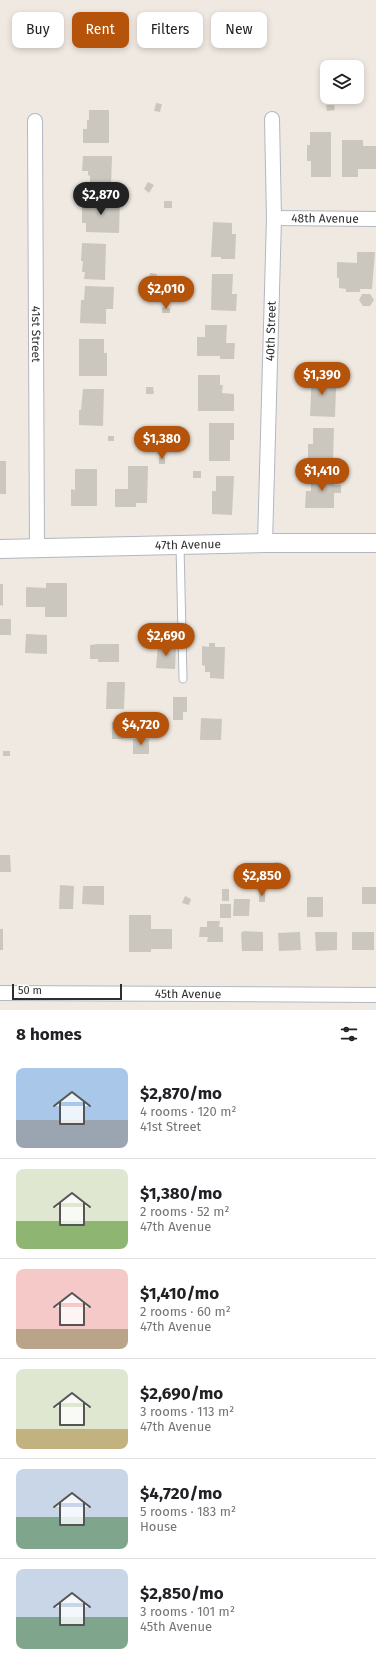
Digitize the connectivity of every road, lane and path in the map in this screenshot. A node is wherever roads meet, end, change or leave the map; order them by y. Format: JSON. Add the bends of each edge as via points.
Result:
{"nodes":[{"id":1,"x":272,"y":119,"type":"dead end"},
{"id":2,"x":35,"y":120,"type":"dead end"},
{"id":3,"x":274,"y":218,"type":"junction"},
{"id":4,"x":376,"y":219,"type":"edge"},
{"id":5,"x":264,"y":543,"type":"junction"},
{"id":6,"x":376,"y":544,"type":"edge"},
{"id":7,"x":180,"y":545,"type":"junction"},
{"id":8,"x":37,"y":548,"type":"junction"},
{"id":9,"x":0,"y":549,"type":"edge"},
{"id":10,"x":183,"y":679,"type":"dead end"},
{"id":11,"x":0,"y":993,"type":"edge"},
{"id":12,"x":376,"y":995,"type":"edge"}],
"edges":[{"from":1,"to":3,"type":"street","name":"40th Street"},
{"from":2,"to":8,"type":"street","name":"41st Street"},
{"from":3,"to":4,"type":"street","name":"48th Avenue"},
{"from":3,"to":5,"type":"street","name":"40th Street"},
{"from":5,"to":6,"type":"street","name":"47th Avenue"},
{"from":5,"to":7,"type":"street","name":"47th Avenue"},
{"from":7,"to":8,"type":"street","name":"47th Avenue"},
{"from":7,"to":10,"type":"lane"},
{"from":8,"to":9,"type":"street","name":"47th Avenue"},
{"from":11,"to":12,"type":"street","name":"45th Avenue"}]}
